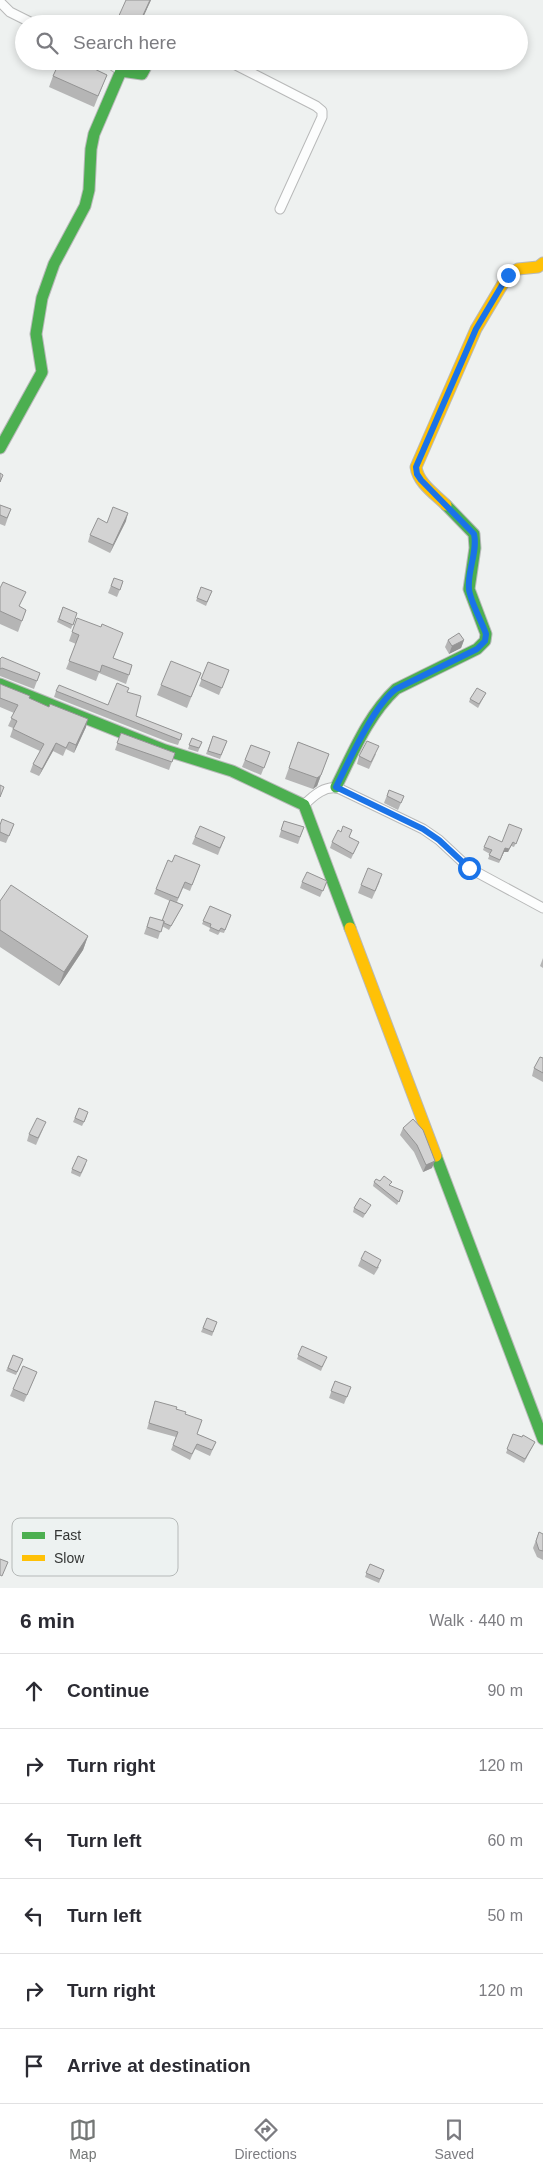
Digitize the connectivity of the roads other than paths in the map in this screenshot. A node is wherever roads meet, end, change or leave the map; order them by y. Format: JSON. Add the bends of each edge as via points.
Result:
{"nodes":[{"id":1,"x":0,"y":2,"type":"edge"},
{"id":2,"x":16,"y":15,"type":"edge"},
{"id":3,"x":144,"y":70,"type":"edge"},
{"id":4,"x":246,"y":70,"type":"edge"},
{"id":5,"x":121,"y":71,"type":"joint"},
{"id":6,"x":280,"y":209,"type":"dead end"},
{"id":7,"x":543,"y":263,"type":"edge"},
{"id":8,"x":0,"y":448,"type":"edge"},
{"id":9,"x":0,"y":684,"type":"edge"},
{"id":10,"x":336,"y":787,"type":"junction"},
{"id":11,"x":304,"y":805,"type":"junction"},
{"id":12,"x":543,"y":908,"type":"edge"},
{"id":13,"x":543,"y":1439,"type":"edge"}],
"edges":[{"from":1,"to":2,"type":"street"},
{"from":3,"to":5,"type":"street","via":[[142,74]]},
{"from":4,"to":6,"type":"street","via":[[322,111]]},
{"from":5,"to":8,"type":"street","via":[[91,143],[87,199],[53,266],[42,302],[36,333],[42,372]]},
{"from":7,"to":10,"type":"street","via":[[508,275],[476,329],[416,467],[421,480],[474,534],[476,542],[469,591],[486,634],[485,641],[477,649],[388,695]]},
{"from":9,"to":11,"type":"street","via":[[166,750],[232,771]]},
{"from":10,"to":11,"type":"street","via":[[317,792]]},
{"from":10,"to":12,"type":"street","via":[[423,829],[469,868]]},
{"from":11,"to":13,"type":"street"}]}
